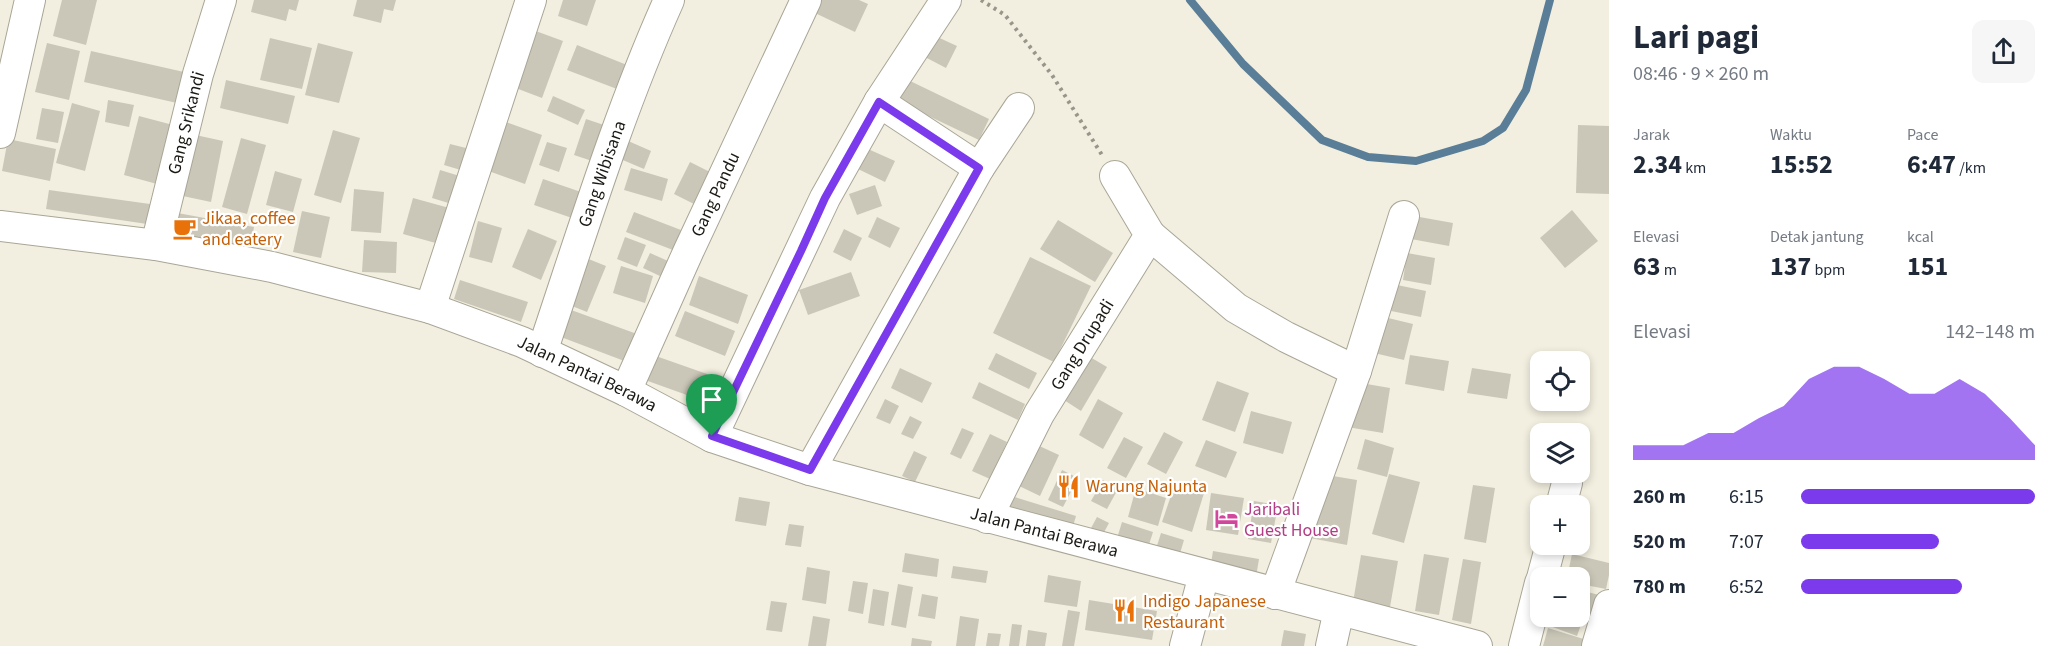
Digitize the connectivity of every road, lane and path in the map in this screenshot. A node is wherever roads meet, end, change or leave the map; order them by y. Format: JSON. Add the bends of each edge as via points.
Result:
{"nodes":[{"id":1,"x":30,"y":0,"type":"edge"},
{"id":2,"x":220,"y":0,"type":"edge"},
{"id":3,"x":531,"y":0,"type":"edge"},
{"id":4,"x":669,"y":0,"type":"edge"},
{"id":5,"x":806,"y":0,"type":"edge"},
{"id":6,"x":946,"y":0,"type":"edge"},
{"id":7,"x":981,"y":0,"type":"edge"},
{"id":8,"x":879,"y":102,"type":"junction"},
{"id":9,"x":1019,"y":108,"type":"dead end"},
{"id":10,"x":0,"y":133,"type":"edge"},
{"id":11,"x":979,"y":168,"type":"junction"},
{"id":12,"x":1115,"y":176,"type":"joint"},
{"id":13,"x":1404,"y":216,"type":"dead end"},
{"id":14,"x":0,"y":226,"type":"edge"},
{"id":15,"x":1150,"y":235,"type":"junction"},
{"id":16,"x":156,"y":245,"type":"junction"},
{"id":17,"x":430,"y":308,"type":"junction"},
{"id":18,"x":542,"y":352,"type":"junction"},
{"id":19,"x":1356,"y":371,"type":"junction"},
{"id":20,"x":626,"y":391,"type":"junction"},
{"id":21,"x":712,"y":436,"type":"junction"},
{"id":22,"x":810,"y":470,"type":"junction"},
{"id":23,"x":987,"y":518,"type":"junction"},
{"id":24,"x":1204,"y":575,"type":"junction"},
{"id":25,"x":1275,"y":594,"type":"junction"},
{"id":26,"x":1609,"y":605,"type":"edge"},
{"id":27,"x":1339,"y":610,"type":"junction"},
{"id":28,"x":1530,"y":622,"type":"edge"},
{"id":29,"x":1185,"y":646,"type":"edge"},
{"id":30,"x":1331,"y":646,"type":"edge"},
{"id":31,"x":1477,"y":646,"type":"edge"},
{"id":32,"x":1524,"y":646,"type":"edge"},
{"id":33,"x":1598,"y":646,"type":"edge"}],
"edges":[{"from":1,"to":10,"type":"street"},
{"from":2,"to":16,"type":"street","name":"Gang Srikandi"},
{"from":3,"to":17,"type":"street"},
{"from":4,"to":18,"type":"street","name":"Gang Wibisana","via":[[620,119]]},
{"from":5,"to":20,"type":"street","name":"Gang Pandu"},
{"from":6,"to":8,"type":"street"},
{"from":7,"to":12,"type":"path","via":[[1005,15],[1052,75]]},
{"from":8,"to":11,"type":"street"},
{"from":8,"to":21,"type":"street","via":[[825,198]]},
{"from":9,"to":11,"type":"street"},
{"from":11,"to":22,"type":"street"},
{"from":12,"to":15,"type":"street"},
{"from":13,"to":19,"type":"street"},
{"from":14,"to":16,"type":"street","name":"Jalan Pantai Berawa"},
{"from":15,"to":19,"type":"street","via":[[1236,308]]},
{"from":15,"to":23,"type":"street","name":"Gang Drupadi","via":[[1039,414]]},
{"from":16,"to":17,"type":"street","name":"Jalan Pantai Berawa","via":[[272,267]]},
{"from":17,"to":18,"type":"street","name":"Jalan Pantai Berawa"},
{"from":18,"to":20,"type":"street","name":"Jalan Pantai Berawa"},
{"from":19,"to":25,"type":"street"},
{"from":20,"to":21,"type":"street","name":"Jalan Pantai Berawa"},
{"from":21,"to":22,"type":"street","name":"Jalan Pantai Berawa"},
{"from":22,"to":23,"type":"street","name":"Jalan Pantai Berawa"},
{"from":23,"to":24,"type":"street","name":"Jalan Pantai Berawa"},
{"from":24,"to":25,"type":"street","name":"Jalan Pantai Berawa"},
{"from":24,"to":29,"type":"street"},
{"from":25,"to":27,"type":"street","name":"Jalan Pantai Berawa"},
{"from":26,"to":33,"type":"street"},
{"from":27,"to":30,"type":"street"},
{"from":27,"to":31,"type":"street","name":"Jalan Pantai Berawa"},
{"from":28,"to":32,"type":"street"}]}
